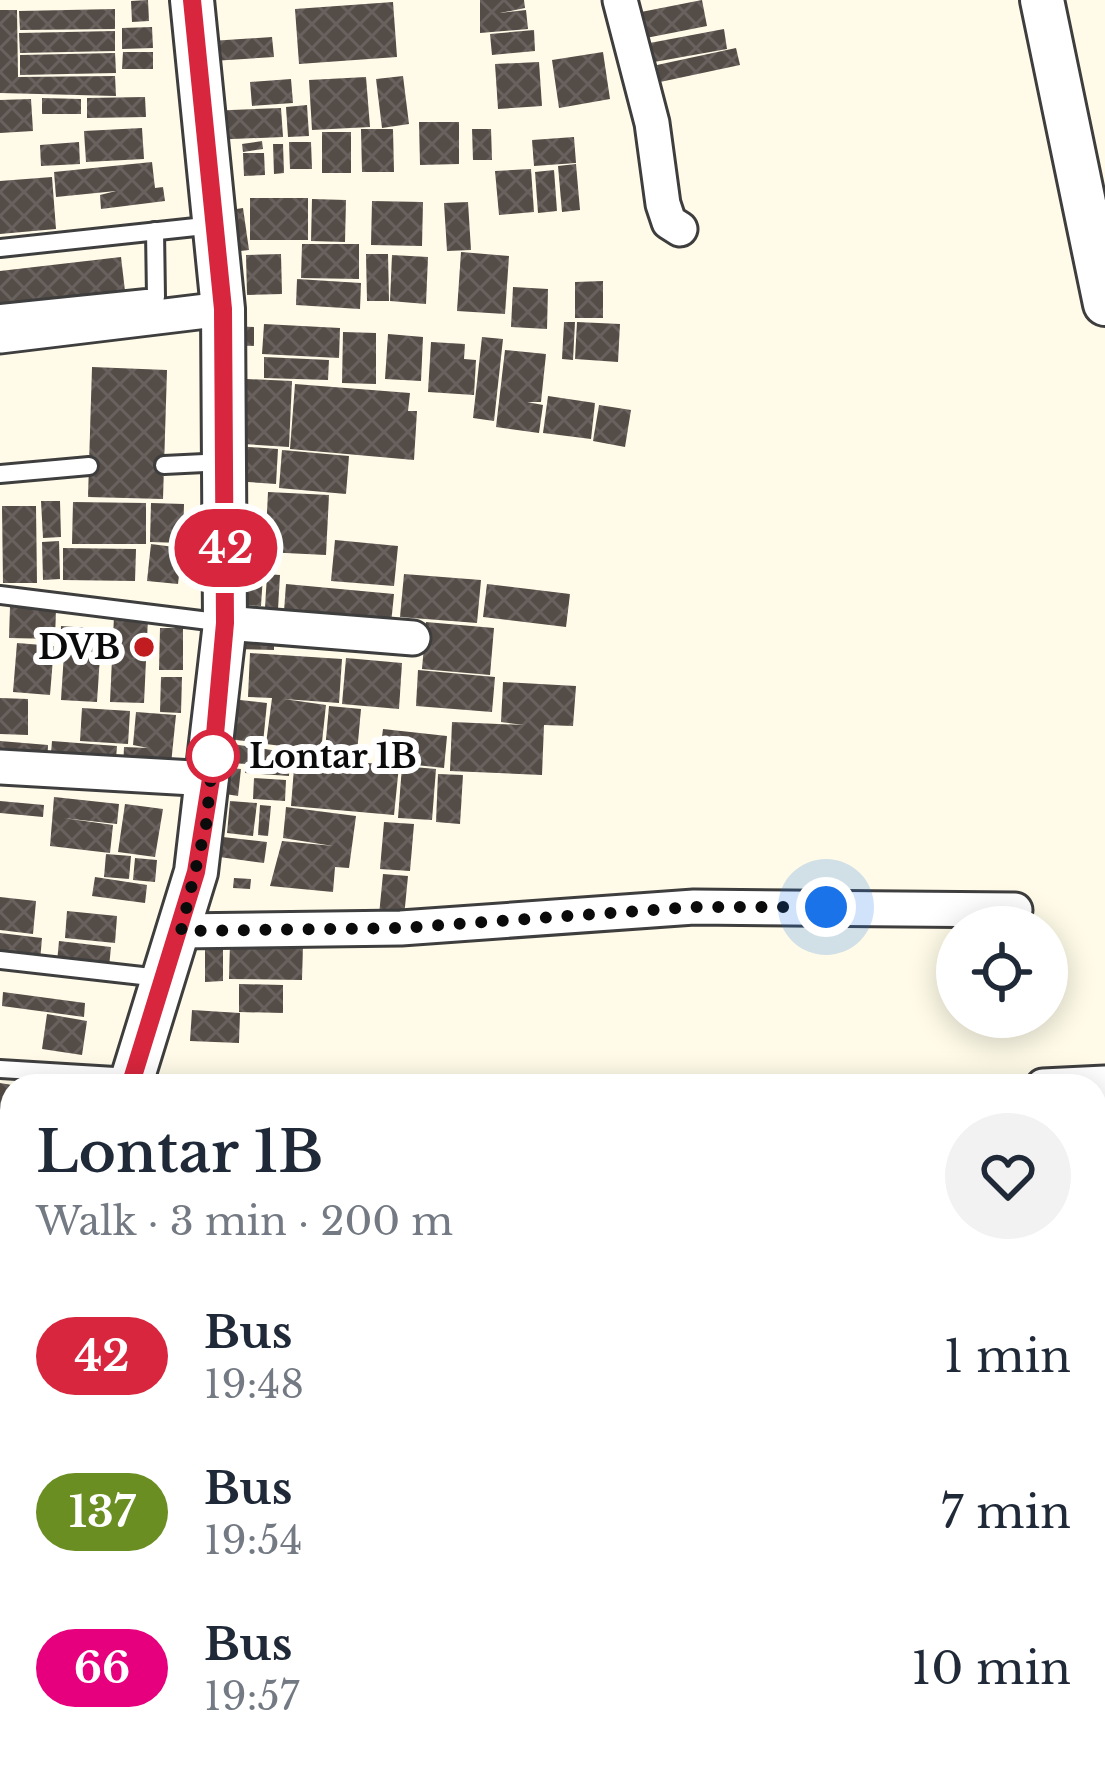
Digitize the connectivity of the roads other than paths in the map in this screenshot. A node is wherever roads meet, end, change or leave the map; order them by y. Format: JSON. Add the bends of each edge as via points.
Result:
{"nodes":[{"id":1,"x":192,"y":0,"type":"edge"},
{"id":2,"x":620,"y":0,"type":"edge"},
{"id":3,"x":1042,"y":0,"type":"edge"},
{"id":4,"x":215,"y":224,"type":"junction"},
{"id":5,"x":680,"y":229,"type":"dead end"},
{"id":6,"x":155,"y":231,"type":"junction"},
{"id":7,"x":0,"y":248,"type":"edge"},
{"id":8,"x":1105,"y":304,"type":"edge"},
{"id":9,"x":223,"y":309,"type":"junction"},
{"id":10,"x":0,"y":313,"type":"edge"},
{"id":11,"x":0,"y":336,"type":"edge"},
{"id":12,"x":226,"y":462,"type":"junction"},
{"id":13,"x":164,"y":465,"type":"dead end"},
{"id":14,"x":89,"y":466,"type":"dead end"},
{"id":15,"x":0,"y":474,"type":"edge"},
{"id":16,"x":0,"y":595,"type":"edge"},
{"id":17,"x":225,"y":623,"type":"junction"},
{"id":18,"x":412,"y":638,"type":"dead end"},
{"id":19,"x":0,"y":767,"type":"edge"},
{"id":20,"x":211,"y":779,"type":"junction"},
{"id":21,"x":936,"y":909,"type":"edge"},
{"id":22,"x":181,"y":931,"type":"junction"},
{"id":23,"x":0,"y":960,"type":"edge"},
{"id":24,"x":166,"y":979,"type":"junction"},
{"id":25,"x":0,"y":1069,"type":"edge"},
{"id":26,"x":50,"y":1074,"type":"edge"},
{"id":27,"x":134,"y":1074,"type":"edge"}],
"edges":[{"from":1,"to":4,"type":"street"},
{"from":2,"to":5,"type":"street","via":[[663,204]]},
{"from":3,"to":8,"type":"street"},
{"from":4,"to":6,"type":"lane"},
{"from":4,"to":9,"type":"street"},
{"from":6,"to":7,"type":"lane"},
{"from":6,"to":10,"type":"lane","via":[[156,297]]},
{"from":9,"to":11,"type":"street"},
{"from":9,"to":12,"type":"street"},
{"from":12,"to":13,"type":"lane"},
{"from":12,"to":17,"type":"street"},
{"from":14,"to":15,"type":"lane"},
{"from":16,"to":17,"type":"lane"},
{"from":17,"to":18,"type":"street"},
{"from":17,"to":20,"type":"street"},
{"from":19,"to":20,"type":"street"},
{"from":20,"to":22,"type":"street"},
{"from":21,"to":22,"type":"street","via":[[694,907],[401,928]]},
{"from":22,"to":24,"type":"street"},
{"from":23,"to":24,"type":"lane"},
{"from":24,"to":27,"type":"street"},
{"from":25,"to":26,"type":"lane"}]}
